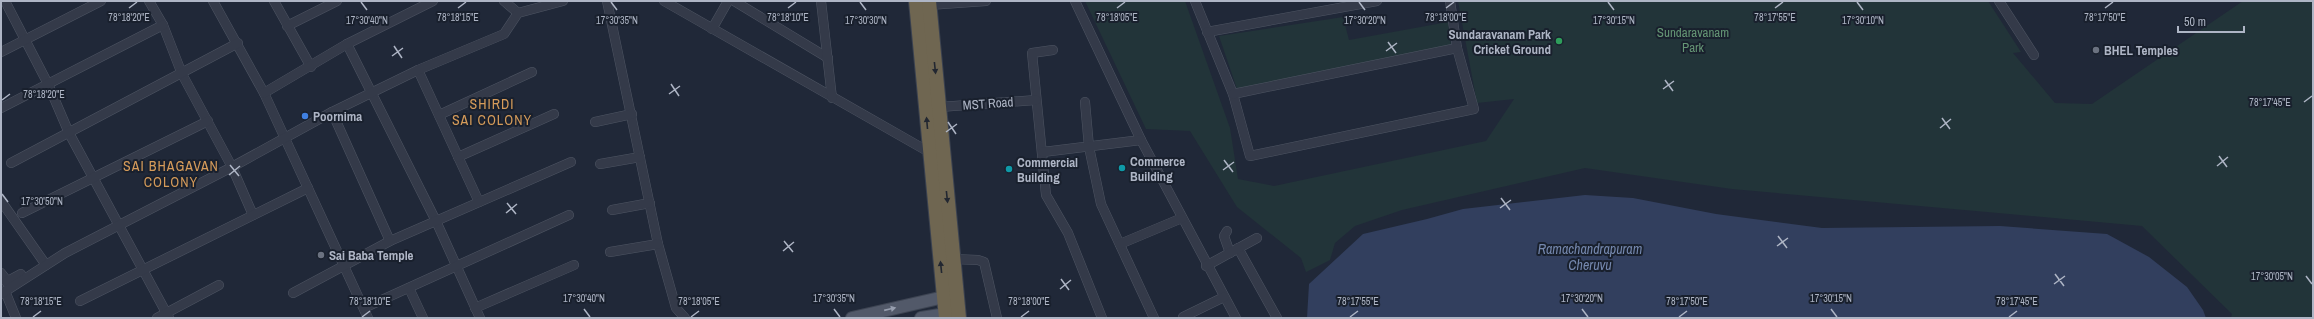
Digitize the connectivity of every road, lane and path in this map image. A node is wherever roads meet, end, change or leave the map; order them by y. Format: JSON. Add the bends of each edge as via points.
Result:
{"nodes":[{"id":1,"x":5,"y":1,"type":"edge"},
{"id":2,"x":101,"y":1,"type":"edge"},
{"id":3,"x":149,"y":1,"type":"edge"},
{"id":4,"x":213,"y":1,"type":"edge"},
{"id":5,"x":274,"y":1,"type":"edge"},
{"id":6,"x":337,"y":1,"type":"edge"},
{"id":7,"x":433,"y":1,"type":"edge"},
{"id":8,"x":504,"y":1,"type":"edge"},
{"id":9,"x":563,"y":1,"type":"edge"},
{"id":10,"x":607,"y":1,"type":"edge"},
{"id":11,"x":664,"y":1,"type":"edge"},
{"id":12,"x":728,"y":1,"type":"edge"},
{"id":13,"x":734,"y":1,"type":"edge"},
{"id":14,"x":821,"y":1,"type":"edge"},
{"id":15,"x":986,"y":1,"type":"edge"},
{"id":16,"x":1075,"y":1,"type":"edge"},
{"id":17,"x":1195,"y":1,"type":"edge"},
{"id":18,"x":1377,"y":1,"type":"edge"},
{"id":19,"x":1450,"y":1,"type":"edge"},
{"id":20,"x":1999,"y":1,"type":"edge"},
{"id":21,"x":925,"y":2,"type":"edge"},
{"id":22,"x":546,"y":3,"type":"edge"},
{"id":23,"x":518,"y":13,"type":"junction"},
{"id":24,"x":163,"y":25,"type":"junction"},
{"id":25,"x":288,"y":26,"type":"junction"},
{"id":26,"x":712,"y":29,"type":"junction"},
{"id":27,"x":1207,"y":32,"type":"junction"},
{"id":28,"x":24,"y":39,"type":"junction"},
{"id":29,"x":238,"y":44,"type":"junction"},
{"id":30,"x":348,"y":44,"type":"junction"},
{"id":31,"x":1457,"y":48,"type":"junction"},
{"id":32,"x":927,"y":50,"type":"junction"},
{"id":33,"x":1053,"y":50,"type":"dead end"},
{"id":34,"x":1,"y":52,"type":"edge"},
{"id":35,"x":2034,"y":55,"type":"dead end"},
{"id":36,"x":828,"y":58,"type":"junction"},
{"id":37,"x":310,"y":67,"type":"junction"},
{"id":38,"x":418,"y":70,"type":"junction"},
{"id":39,"x":532,"y":72,"type":"dead end"},
{"id":40,"x":182,"y":74,"type":"junction"},
{"id":41,"x":48,"y":84,"type":"junction"},
{"id":42,"x":372,"y":92,"type":"junction"},
{"id":43,"x":264,"y":93,"type":"junction"},
{"id":44,"x":1232,"y":94,"type":"junction"},
{"id":45,"x":832,"y":98,"type":"junction"},
{"id":46,"x":1036,"y":100,"type":"junction"},
{"id":47,"x":1085,"y":102,"type":"dead end"},
{"id":48,"x":940,"y":107,"type":"junction"},
{"id":49,"x":1,"y":108,"type":"edge"},
{"id":50,"x":332,"y":112,"type":"junction"},
{"id":51,"x":554,"y":114,"type":"dead end"},
{"id":52,"x":632,"y":114,"type":"junction"},
{"id":53,"x":439,"y":115,"type":"junction"},
{"id":54,"x":208,"y":121,"type":"junction"},
{"id":55,"x":595,"y":122,"type":"dead end"},
{"id":56,"x":69,"y":133,"type":"junction"},
{"id":57,"x":284,"y":137,"type":"junction"},
{"id":58,"x":1141,"y":140,"type":"junction"},
{"id":59,"x":1089,"y":147,"type":"junction"},
{"id":60,"x":929,"y":152,"type":"junction"},
{"id":61,"x":1043,"y":152,"type":"junction"},
{"id":62,"x":458,"y":157,"type":"junction"},
{"id":63,"x":640,"y":157,"type":"junction"},
{"id":64,"x":570,"y":162,"type":"dead end"},
{"id":65,"x":11,"y":163,"type":"dead end"},
{"id":66,"x":600,"y":164,"type":"dead end"},
{"id":67,"x":232,"y":167,"type":"junction"},
{"id":68,"x":95,"y":177,"type":"junction"},
{"id":69,"x":308,"y":188,"type":"junction"},
{"id":70,"x":1,"y":201,"type":"edge"},
{"id":71,"x":479,"y":202,"type":"junction"},
{"id":72,"x":650,"y":203,"type":"junction"},
{"id":73,"x":612,"y":210,"type":"dead end"},
{"id":74,"x":22,"y":213,"type":"dead end"},
{"id":75,"x":253,"y":215,"type":"junction"},
{"id":76,"x":569,"y":215,"type":"dead end"},
{"id":77,"x":1182,"y":218,"type":"junction"},
{"id":78,"x":436,"y":221,"type":"junction"},
{"id":79,"x":120,"y":224,"type":"junction"},
{"id":80,"x":1227,"y":231,"type":"dead end"},
{"id":81,"x":1257,"y":238,"type":"dead end"},
{"id":82,"x":390,"y":241,"type":"junction"},
{"id":83,"x":658,"y":244,"type":"junction"},
{"id":84,"x":1120,"y":244,"type":"junction"},
{"id":85,"x":1234,"y":250,"type":"junction"},
{"id":86,"x":610,"y":252,"type":"dead end"},
{"id":87,"x":953,"y":259,"type":"junction"},
{"id":88,"x":44,"y":263,"type":"junction"},
{"id":89,"x":343,"y":265,"type":"junction"},
{"id":90,"x":574,"y":265,"type":"dead end"},
{"id":91,"x":456,"y":266,"type":"junction"},
{"id":92,"x":1206,"y":266,"type":"junction"},
{"id":93,"x":144,"y":269,"type":"junction"},
{"id":94,"x":1,"y":273,"type":"edge"},
{"id":95,"x":219,"y":285,"type":"dead end"},
{"id":96,"x":409,"y":288,"type":"junction"},
{"id":97,"x":6,"y":289,"type":"edge"},
{"id":98,"x":293,"y":293,"type":"dead end"},
{"id":99,"x":944,"y":297,"type":"junction"},
{"id":100,"x":1224,"y":297,"type":"junction"},
{"id":101,"x":80,"y":301,"type":"dead end"},
{"id":102,"x":364,"y":308,"type":"junction"},
{"id":103,"x":475,"y":308,"type":"junction"},
{"id":104,"x":167,"y":316,"type":"edge"},
{"id":105,"x":950,"y":317,"type":"edge"},
{"id":106,"x":1183,"y":317,"type":"dead end"},
{"id":107,"x":16,"y":318,"type":"edge"},
{"id":108,"x":157,"y":318,"type":"edge"},
{"id":109,"x":368,"y":318,"type":"edge"},
{"id":110,"x":423,"y":318,"type":"edge"},
{"id":111,"x":480,"y":318,"type":"edge"},
{"id":112,"x":685,"y":318,"type":"edge"},
{"id":113,"x":852,"y":318,"type":"edge"},
{"id":114,"x":921,"y":318,"type":"edge"},
{"id":115,"x":997,"y":318,"type":"edge"},
{"id":116,"x":1102,"y":318,"type":"edge"},
{"id":117,"x":1154,"y":318,"type":"edge"},
{"id":118,"x":1236,"y":318,"type":"edge"},
{"id":119,"x":1277,"y":318,"type":"edge"}],
"edges":[{"from":1,"to":28,"type":"street"},
{"from":2,"to":28,"type":"street"},
{"from":3,"to":24,"type":"street"},
{"from":4,"to":29,"type":"street"},
{"from":5,"to":25,"type":"street"},
{"from":6,"to":25,"type":"street"},
{"from":7,"to":30,"type":"street"},
{"from":8,"to":23,"type":"street"},
{"from":9,"to":22,"type":"street"},
{"from":10,"to":52,"type":"street"},
{"from":11,"to":26,"type":"street"},
{"from":12,"to":26,"type":"street"},
{"from":13,"to":36,"type":"street"},
{"from":14,"to":36,"type":"street"},
{"from":15,"to":21,"type":"street"},
{"from":16,"to":58,"type":"street"},
{"from":17,"to":27,"type":"street"},
{"from":18,"to":27,"type":"street"},
{"from":19,"to":31,"type":"street"},
{"from":20,"to":35,"type":"street"},
{"from":21,"to":32,"type":"highway"},
{"from":22,"to":23,"type":"street"},
{"from":23,"to":38,"type":"street","via":[[504,34]]},
{"from":24,"to":40,"type":"street"},
{"from":24,"to":41,"type":"street"},
{"from":25,"to":37,"type":"street"},
{"from":26,"to":45,"type":"street"},
{"from":27,"to":44,"type":"street"},
{"from":28,"to":34,"type":"street"},
{"from":28,"to":41,"type":"street"},
{"from":29,"to":40,"type":"street"},
{"from":29,"to":43,"type":"street"},
{"from":30,"to":37,"type":"street"},
{"from":30,"to":42,"type":"street"},
{"from":31,"to":44,"type":"street"},
{"from":31,"to":44,"type":"street","via":[[1474,109],[1250,156]]},
{"from":32,"to":48,"type":"highway","one_way":true},
{"from":60,"to":32,"type":"highway","one_way":true},
{"from":33,"to":46,"type":"street","via":[[1032,53]]},
{"from":36,"to":45,"type":"street"},
{"from":37,"to":43,"type":"street"},
{"from":38,"to":42,"type":"street"},
{"from":38,"to":53,"type":"street"},
{"from":39,"to":53,"type":"street"},
{"from":40,"to":54,"type":"street"},
{"from":40,"to":56,"type":"street"},
{"from":41,"to":49,"type":"street"},
{"from":41,"to":56,"type":"street"},
{"from":42,"to":50,"type":"street"},
{"from":42,"to":78,"type":"street"},
{"from":43,"to":57,"type":"street"},
{"from":45,"to":60,"type":"street"},
{"from":46,"to":48,"type":"street","name":"MST Road"},
{"from":46,"to":61,"type":"street"},
{"from":47,"to":59,"type":"street"},
{"from":48,"to":87,"type":"highway","one_way":true},
{"from":50,"to":57,"type":"street"},
{"from":50,"to":82,"type":"street"},
{"from":51,"to":62,"type":"street"},
{"from":52,"to":55,"type":"street"},
{"from":52,"to":63,"type":"street"},
{"from":53,"to":62,"type":"street"},
{"from":54,"to":67,"type":"street"},
{"from":54,"to":68,"type":"street"},
{"from":56,"to":65,"type":"street"},
{"from":56,"to":68,"type":"street"},
{"from":57,"to":67,"type":"street"},
{"from":57,"to":69,"type":"street"},
{"from":58,"to":59,"type":"street"},
{"from":58,"to":77,"type":"street"},
{"from":59,"to":61,"type":"street"},
{"from":59,"to":84,"type":"street","via":[[1101,204]]},
{"from":99,"to":60,"type":"highway","one_way":true},
{"from":61,"to":116,"type":"street","via":[[1046,195],[1068,233]]},
{"from":62,"to":71,"type":"street"},
{"from":63,"to":66,"type":"street"},
{"from":63,"to":72,"type":"street"},
{"from":64,"to":71,"type":"street"},
{"from":67,"to":75,"type":"street"},
{"from":67,"to":79,"type":"street"},
{"from":68,"to":74,"type":"street"},
{"from":68,"to":79,"type":"street"},
{"from":69,"to":75,"type":"street"},
{"from":69,"to":89,"type":"street"},
{"from":70,"to":88,"type":"street"},
{"from":71,"to":78,"type":"street"},
{"from":72,"to":73,"type":"street"},
{"from":72,"to":83,"type":"street"},
{"from":75,"to":93,"type":"street"},
{"from":76,"to":91,"type":"street"},
{"from":77,"to":84,"type":"street"},
{"from":77,"to":92,"type":"street"},
{"from":78,"to":82,"type":"street"},
{"from":78,"to":91,"type":"street"},
{"from":79,"to":88,"type":"street"},
{"from":79,"to":93,"type":"street"},
{"from":80,"to":85,"type":"street","via":[[1224,241]]},
{"from":81,"to":85,"type":"street"},
{"from":82,"to":89,"type":"street"},
{"from":83,"to":86,"type":"street"},
{"from":83,"to":112,"type":"street","via":[[676,308]]},
{"from":84,"to":117,"type":"street"},
{"from":85,"to":92,"type":"street"},
{"from":85,"to":119,"type":"street"},
{"from":87,"to":105,"type":"highway"},
{"from":87,"to":115,"type":"street","via":[[984,262]]},
{"from":88,"to":97,"type":"street"},
{"from":89,"to":98,"type":"street"},
{"from":89,"to":102,"type":"street"},
{"from":90,"to":103,"type":"street"},
{"from":91,"to":96,"type":"street"},
{"from":91,"to":103,"type":"street"},
{"from":92,"to":100,"type":"street"},
{"from":93,"to":101,"type":"street"},
{"from":93,"to":104,"type":"street"},
{"from":94,"to":97,"type":"street"},
{"from":95,"to":104,"type":"street"},
{"from":96,"to":102,"type":"street"},
{"from":96,"to":110,"type":"street"},
{"from":97,"to":107,"type":"street"},
{"from":99,"to":105,"type":"highway"},
{"from":113,"to":99,"type":"main road","one_way":true},
{"from":100,"to":106,"type":"street"},
{"from":100,"to":118,"type":"street"},
{"from":102,"to":109,"type":"street"},
{"from":103,"to":111,"type":"street"},
{"from":104,"to":108,"type":"street"},
{"from":105,"to":114,"type":"main road"}]}
